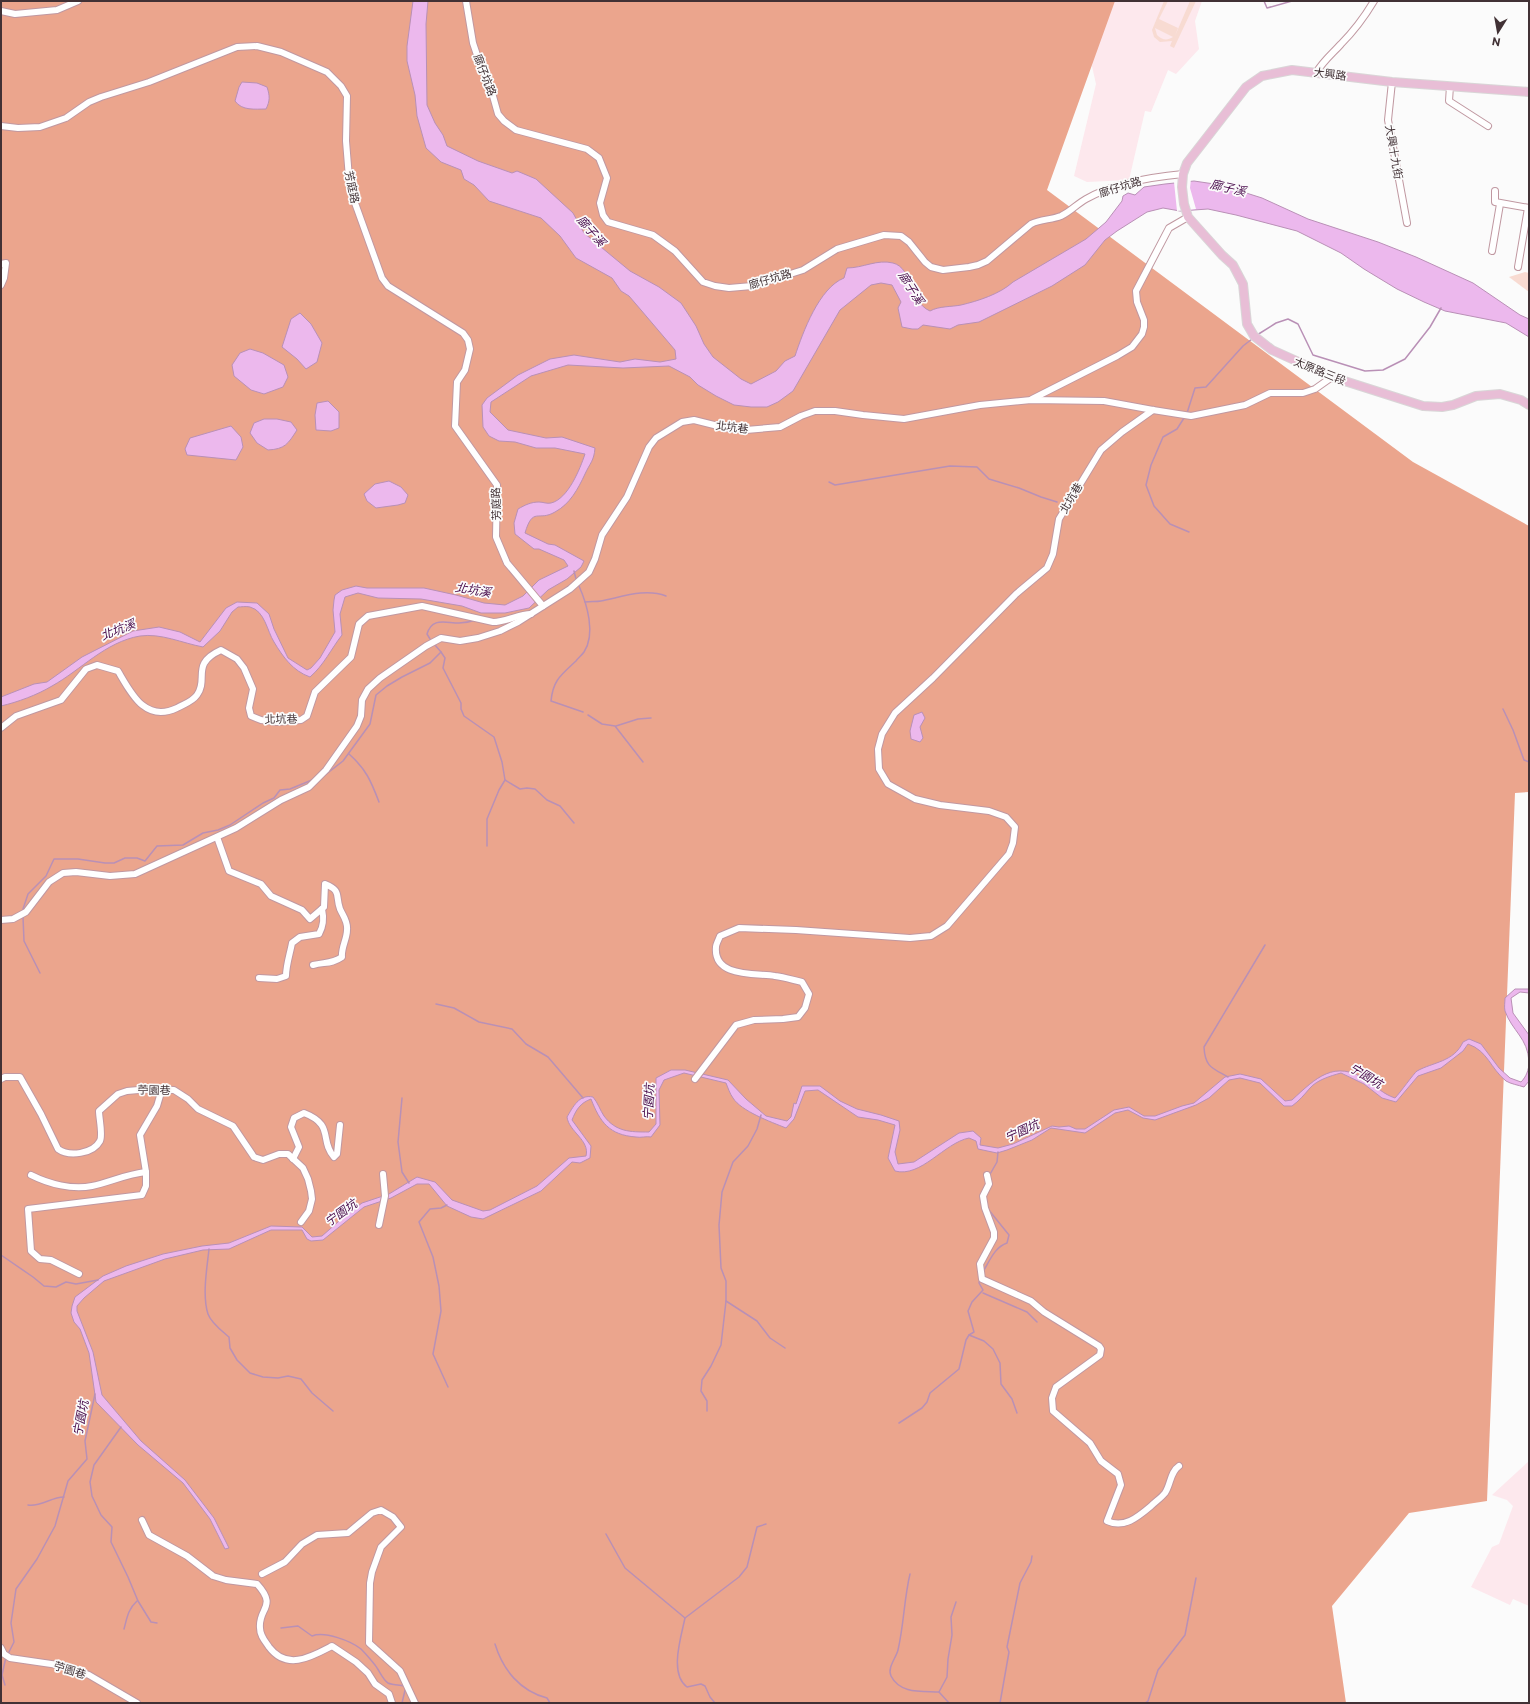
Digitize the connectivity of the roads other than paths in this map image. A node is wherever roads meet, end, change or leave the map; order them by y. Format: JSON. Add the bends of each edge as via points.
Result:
{"nodes":[{"id":1,"x":78,"y":1,"type":"edge"},
{"id":2,"x":466,"y":1,"type":"edge"},
{"id":3,"x":1374,"y":1,"type":"edge"},
{"id":4,"x":1,"y":11,"type":"edge"},
{"id":5,"x":1316,"y":73,"type":"junction"},
{"id":6,"x":1392,"y":82,"type":"junction"},
{"id":7,"x":1450,"y":86,"type":"junction"},
{"id":8,"x":1529,"y":92,"type":"edge"},
{"id":9,"x":1,"y":126,"type":"edge"},
{"id":10,"x":1488,"y":126,"type":"dead end"},
{"id":11,"x":1183,"y":176,"type":"junction"},
{"id":12,"x":1495,"y":191,"type":"dead end"},
{"id":13,"x":1500,"y":204,"type":"junction"},
{"id":14,"x":1528,"y":208,"type":"edge"},
{"id":15,"x":1187,"y":215,"type":"junction"},
{"id":16,"x":1406,"y":223,"type":"dead end"},
{"id":17,"x":1492,"y":251,"type":"dead end"},
{"id":18,"x":1,"y":264,"type":"edge"},
{"id":19,"x":1518,"y":268,"type":"dead end"},
{"id":20,"x":1,"y":285,"type":"edge"},
{"id":21,"x":1332,"y":377,"type":"junction"},
{"id":22,"x":1031,"y":400,"type":"junction"},
{"id":23,"x":1529,"y":405,"type":"edge"},
{"id":24,"x":1153,"y":410,"type":"junction"},
{"id":25,"x":543,"y":606,"type":"junction"},
{"id":26,"x":531,"y":614,"type":"junction"},
{"id":27,"x":1,"y":728,"type":"edge"},
{"id":28,"x":217,"y":837,"type":"junction"},
{"id":29,"x":322,"y":909,"type":"junction"},
{"id":30,"x":1,"y":920,"type":"edge"},
{"id":31,"x":313,"y":965,"type":"dead end"},
{"id":32,"x":259,"y":978,"type":"dead end"},
{"id":33,"x":695,"y":1078,"type":"dead end"},
{"id":34,"x":1,"y":1079,"type":"edge"},
{"id":35,"x":162,"y":1089,"type":"junction"},
{"id":36,"x":340,"y":1125,"type":"dead end"},
{"id":37,"x":294,"y":1159,"type":"junction"},
{"id":38,"x":146,"y":1172,"type":"junction"},
{"id":39,"x":383,"y":1174,"type":"dead end"},
{"id":40,"x":987,"y":1175,"type":"dead end"},
{"id":41,"x":31,"y":1176,"type":"dead end"},
{"id":42,"x":301,"y":1222,"type":"dead end"},
{"id":43,"x":379,"y":1225,"type":"dead end"},
{"id":44,"x":79,"y":1274,"type":"dead end"},
{"id":45,"x":1179,"y":1466,"type":"dead end"},
{"id":46,"x":142,"y":1520,"type":"dead end"},
{"id":47,"x":262,"y":1574,"type":"dead end"},
{"id":48,"x":2,"y":1651,"type":"edge"},
{"id":49,"x":137,"y":1703,"type":"edge"},
{"id":50,"x":392,"y":1703,"type":"edge"},
{"id":51,"x":415,"y":1703,"type":"edge"}],
"edges":[{"from":1,"to":4,"type":"street","via":[[57,10],[15,14]]},
{"from":2,"to":11,"type":"street","name":"廍仔坑路","via":[[478,61],[491,89],[498,114],[504,121],[516,130],[587,150],[599,158],[606,178],[600,203],[608,222],[653,235],[675,251],[703,282],[715,286],[752,286],[803,270],[837,249],[884,235],[901,236],[931,267],[943,270],[978,265],[1032,224],[1060,216],[1085,199],[1103,191],[1156,177]]},
{"from":3,"to":5,"type":"street","via":[[1364,17],[1321,64]]},
{"from":5,"to":6,"type":"main road","name":"大興路"},
{"from":5,"to":11,"type":"main road","name":"大興路","via":[[1286,71],[1262,76],[1246,87],[1187,163]]},
{"from":6,"to":7,"type":"main road","name":"大興路"},
{"from":6,"to":16,"type":"street","name":"大興十九街","via":[[1388,120]]},
{"from":7,"to":8,"type":"main road","name":"大興路"},
{"from":7,"to":10,"type":"street","via":[[1449,101]]},
{"from":9,"to":25,"type":"street","name":"芳庭路","via":[[40,127],[66,118],[101,97],[148,82],[237,46],[257,46],[281,52],[333,77],[347,96],[346,141],[349,178],[355,203],[382,278],[388,286],[463,333],[468,340],[468,360],[455,391],[455,426],[497,485],[496,537],[507,563]]},
{"from":11,"to":15,"type":"main road","via":[[1183,198]]},
{"from":12,"to":13,"type":"street","via":[[1495,202]]},
{"from":13,"to":14,"type":"street"},
{"from":13,"to":17,"type":"street"},
{"from":14,"to":19,"type":"street"},
{"from":15,"to":21,"type":"main road","name":"太原路三段","via":[[1233,265],[1243,284],[1247,324],[1256,338],[1272,350]]},
{"from":15,"to":22,"type":"street","name":"北坑巷","via":[[1169,228],[1136,290],[1144,327],[1132,347]]},
{"from":18,"to":20,"type":"street","via":[[6,263]]},
{"from":21,"to":23,"type":"main road","name":"太原路三段","via":[[1429,407],[1453,405],[1476,396],[1500,394]]},
{"from":21,"to":24,"type":"street","name":"北坑巷","via":[[1315,390],[1303,393],[1270,393],[1245,405],[1191,416]]},
{"from":22,"to":24,"type":"street","name":"北坑巷","via":[[1104,400]]},
{"from":22,"to":25,"type":"street","name":"北坑巷","via":[[980,405],[904,419],[815,411],[780,427],[746,430],[694,420],[682,422],[656,438],[649,447],[627,497],[602,535],[588,572],[570,589]]},
{"from":24,"to":33,"type":"street","name":"北坑巷","via":[[1101,450],[1059,519],[1053,554],[1047,568],[1016,594],[889,720],[882,734],[878,749],[879,769],[888,784],[915,798],[940,805],[1006,817],[1015,827],[1009,854],[947,926],[931,936],[910,938],[739,928],[720,936],[716,947],[718,958],[724,967],[734,972],[802,982],[809,994],[806,1008],[798,1017],[754,1020],[736,1025]]},
{"from":25,"to":26,"type":"street","name":"北坑巷"},
{"from":26,"to":27,"type":"street","name":"北坑巷","via":[[493,622],[422,606],[368,616],[359,624],[351,657],[315,692],[307,716],[301,720],[261,720],[251,716],[249,708],[253,689],[244,668],[237,659],[221,650],[215,652],[201,669],[201,687],[198,694],[191,701],[171,711],[151,711],[134,698],[118,671],[97,665],[86,669],[61,700],[16,716]]},
{"from":26,"to":28,"type":"street","name":"北坑巷","via":[[500,631],[478,638],[460,641],[441,638],[380,678],[368,689],[362,700],[361,716],[357,726],[339,753],[309,787],[280,800]]},
{"from":28,"to":29,"type":"street","via":[[229,871],[261,884],[271,896],[302,910],[310,919]]},
{"from":28,"to":30,"type":"street","name":"北坑巷","via":[[135,874],[110,876],[62,873],[49,882],[26,912],[13,919]]},
{"from":29,"to":31,"type":"street","via":[[325,884],[333,888],[338,895],[348,929],[341,952],[342,957],[334,962]]},
{"from":29,"to":32,"type":"street","via":[[323,928],[319,934],[300,937],[292,943],[286,976],[277,980]]},
{"from":34,"to":35,"type":"street","name":"苧園巷","via":[[20,1077],[58,1149],[67,1153],[88,1151],[100,1142],[102,1135],[99,1111],[118,1094],[138,1089]]},
{"from":35,"to":37,"type":"street","name":"苧園巷","via":[[183,1094],[198,1109],[233,1126],[254,1157],[263,1160],[279,1154],[288,1154]]},
{"from":35,"to":38,"type":"street","via":[[157,1106],[140,1135]]},
{"from":36,"to":37,"type":"street","via":[[338,1154],[334,1157],[329,1151],[323,1127],[313,1117],[304,1113],[294,1118],[291,1127],[299,1147]]},
{"from":37,"to":42,"type":"street","via":[[303,1168],[308,1179],[312,1199],[309,1211]]},
{"from":38,"to":41,"type":"street","via":[[90,1186],[68,1186],[45,1182]]},
{"from":38,"to":44,"type":"street","via":[[146,1186],[142,1195],[28,1209],[31,1251],[40,1259],[51,1260]]},
{"from":39,"to":43,"type":"street","via":[[385,1196]]},
{"from":40,"to":45,"type":"street","via":[[989,1184],[984,1196],[994,1238],[980,1264],[982,1279],[1031,1301],[1044,1312],[1100,1346],[1100,1355],[1056,1387],[1052,1398],[1053,1410],[1090,1443],[1101,1461],[1118,1474],[1121,1485],[1107,1521],[1123,1524],[1140,1516],[1165,1493],[1174,1469]]},
{"from":46,"to":50,"type":"street","via":[[149,1535],[188,1556],[213,1576],[257,1584],[264,1592],[268,1603],[260,1628],[262,1638],[274,1654],[287,1660],[299,1661],[332,1646],[368,1673],[375,1684],[389,1694]]},
{"from":47,"to":51,"type":"street","via":[[285,1562],[302,1544],[317,1535],[348,1533],[372,1513],[381,1510],[393,1517],[401,1527],[381,1548],[370,1583],[369,1643],[400,1671]]},
{"from":48,"to":49,"type":"street","name":"苧園巷","via":[[10,1658],[65,1666],[89,1675]]}]}
